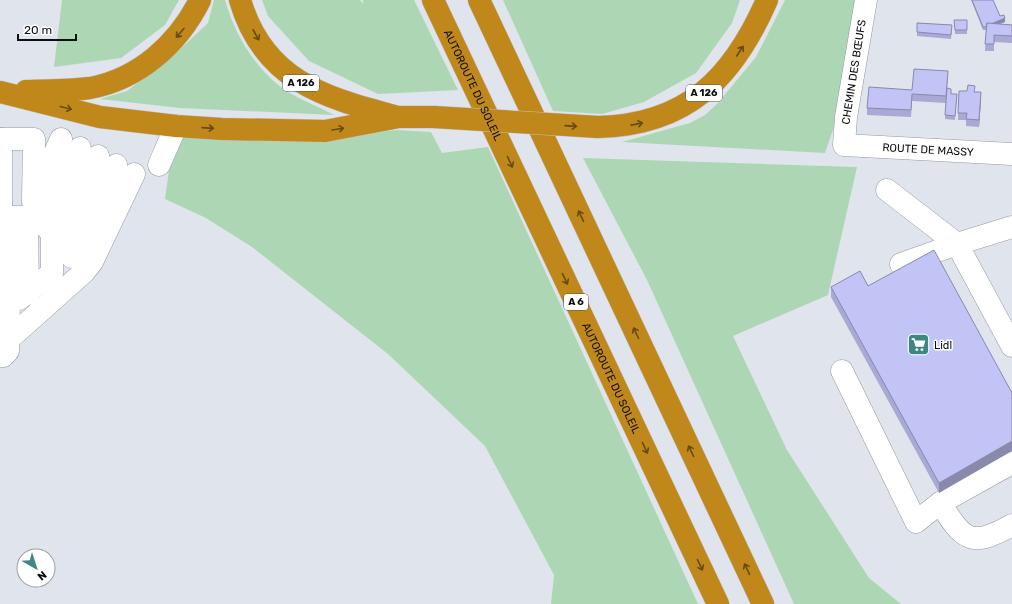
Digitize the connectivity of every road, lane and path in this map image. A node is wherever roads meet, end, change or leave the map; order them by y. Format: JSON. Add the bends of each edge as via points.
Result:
{"nodes":[{"id":1,"x":200,"y":0,"type":"edge"},
{"id":2,"x":240,"y":0,"type":"edge"},
{"id":3,"x":433,"y":0,"type":"edge"},
{"id":4,"x":479,"y":0,"type":"edge"},
{"id":5,"x":767,"y":0,"type":"edge"},
{"id":6,"x":866,"y":0,"type":"edge"},
{"id":7,"x":399,"y":117,"type":"junction"},
{"id":8,"x":176,"y":126,"type":"junction"},
{"id":9,"x":7,"y":139,"type":"edge"},
{"id":10,"x":844,"y":145,"type":"joint"},
{"id":11,"x":1012,"y":154,"type":"edge"},
{"id":12,"x":159,"y":165,"type":"dead end"},
{"id":13,"x":887,"y":190,"type":"dead end"},
{"id":14,"x":39,"y":230,"type":"edge"},
{"id":15,"x":1010,"y":230,"type":"edge"},
{"id":16,"x":957,"y":244,"type":"junction"},
{"id":17,"x":901,"y":264,"type":"dead end"},
{"id":18,"x":52,"y":272,"type":"junction"},
{"id":19,"x":11,"y":298,"type":"edge"},
{"id":20,"x":1012,"y":346,"type":"edge"},
{"id":21,"x":4,"y":347,"type":"edge"},
{"id":22,"x":842,"y":371,"type":"dead end"},
{"id":23,"x":1012,"y":462,"type":"edge"},
{"id":24,"x":940,"y":503,"type":"junction"},
{"id":25,"x":1012,"y":525,"type":"edge"},
{"id":26,"x":718,"y":604,"type":"edge"},
{"id":27,"x":763,"y":604,"type":"edge"}],
"edges":[{"from":1,"to":8,"type":"highway","one_way":true,"via":[[184,28],[165,50],[144,66],[117,80],[88,88],[0,92],[100,117]]},
{"from":2,"to":7,"type":"highway","number":"A 126","one_way":true,"via":[[262,47],[290,76],[313,90],[337,100]]},
{"from":3,"to":26,"type":"highway","name":"AUTOROUTE DU SOLEIL","number":"A 6","one_way":true},
{"from":27,"to":4,"type":"highway","one_way":true},
{"from":7,"to":5,"type":"highway","number":"A 126","one_way":true,"bridge":true,"via":[[598,127],[621,127],[661,117],[703,93],[727,70],[754,29]]},
{"from":6,"to":10,"type":"street","name":"CHEMIN DES BŒUFS","via":[[846,117]]},
{"from":8,"to":7,"type":"highway","one_way":true,"via":[[308,132],[345,128]]},
{"from":8,"to":12,"type":"street"},
{"from":9,"to":14,"type":"street"},
{"from":9,"to":14,"type":"street","via":[[34,139]]},
{"from":10,"to":11,"type":"street","name":"ROUTE DE MASSY"},
{"from":13,"to":16,"type":"street"},
{"from":14,"to":14,"type":"street","via":[[97,157]]},
{"from":14,"to":18,"type":"street"},
{"from":14,"to":18,"type":"street"},
{"from":14,"to":19,"type":"street"},
{"from":14,"to":21,"type":"street","via":[[84,272]]},
{"from":15,"to":16,"type":"street"},
{"from":16,"to":17,"type":"street"},
{"from":16,"to":20,"type":"street"},
{"from":18,"to":19,"type":"street"},
{"from":19,"to":21,"type":"street"},
{"from":22,"to":24,"type":"street","via":[[916,522]]},
{"from":23,"to":24,"type":"street"},
{"from":24,"to":25,"type":"street","via":[[956,529],[978,539],[991,537]]}]}
